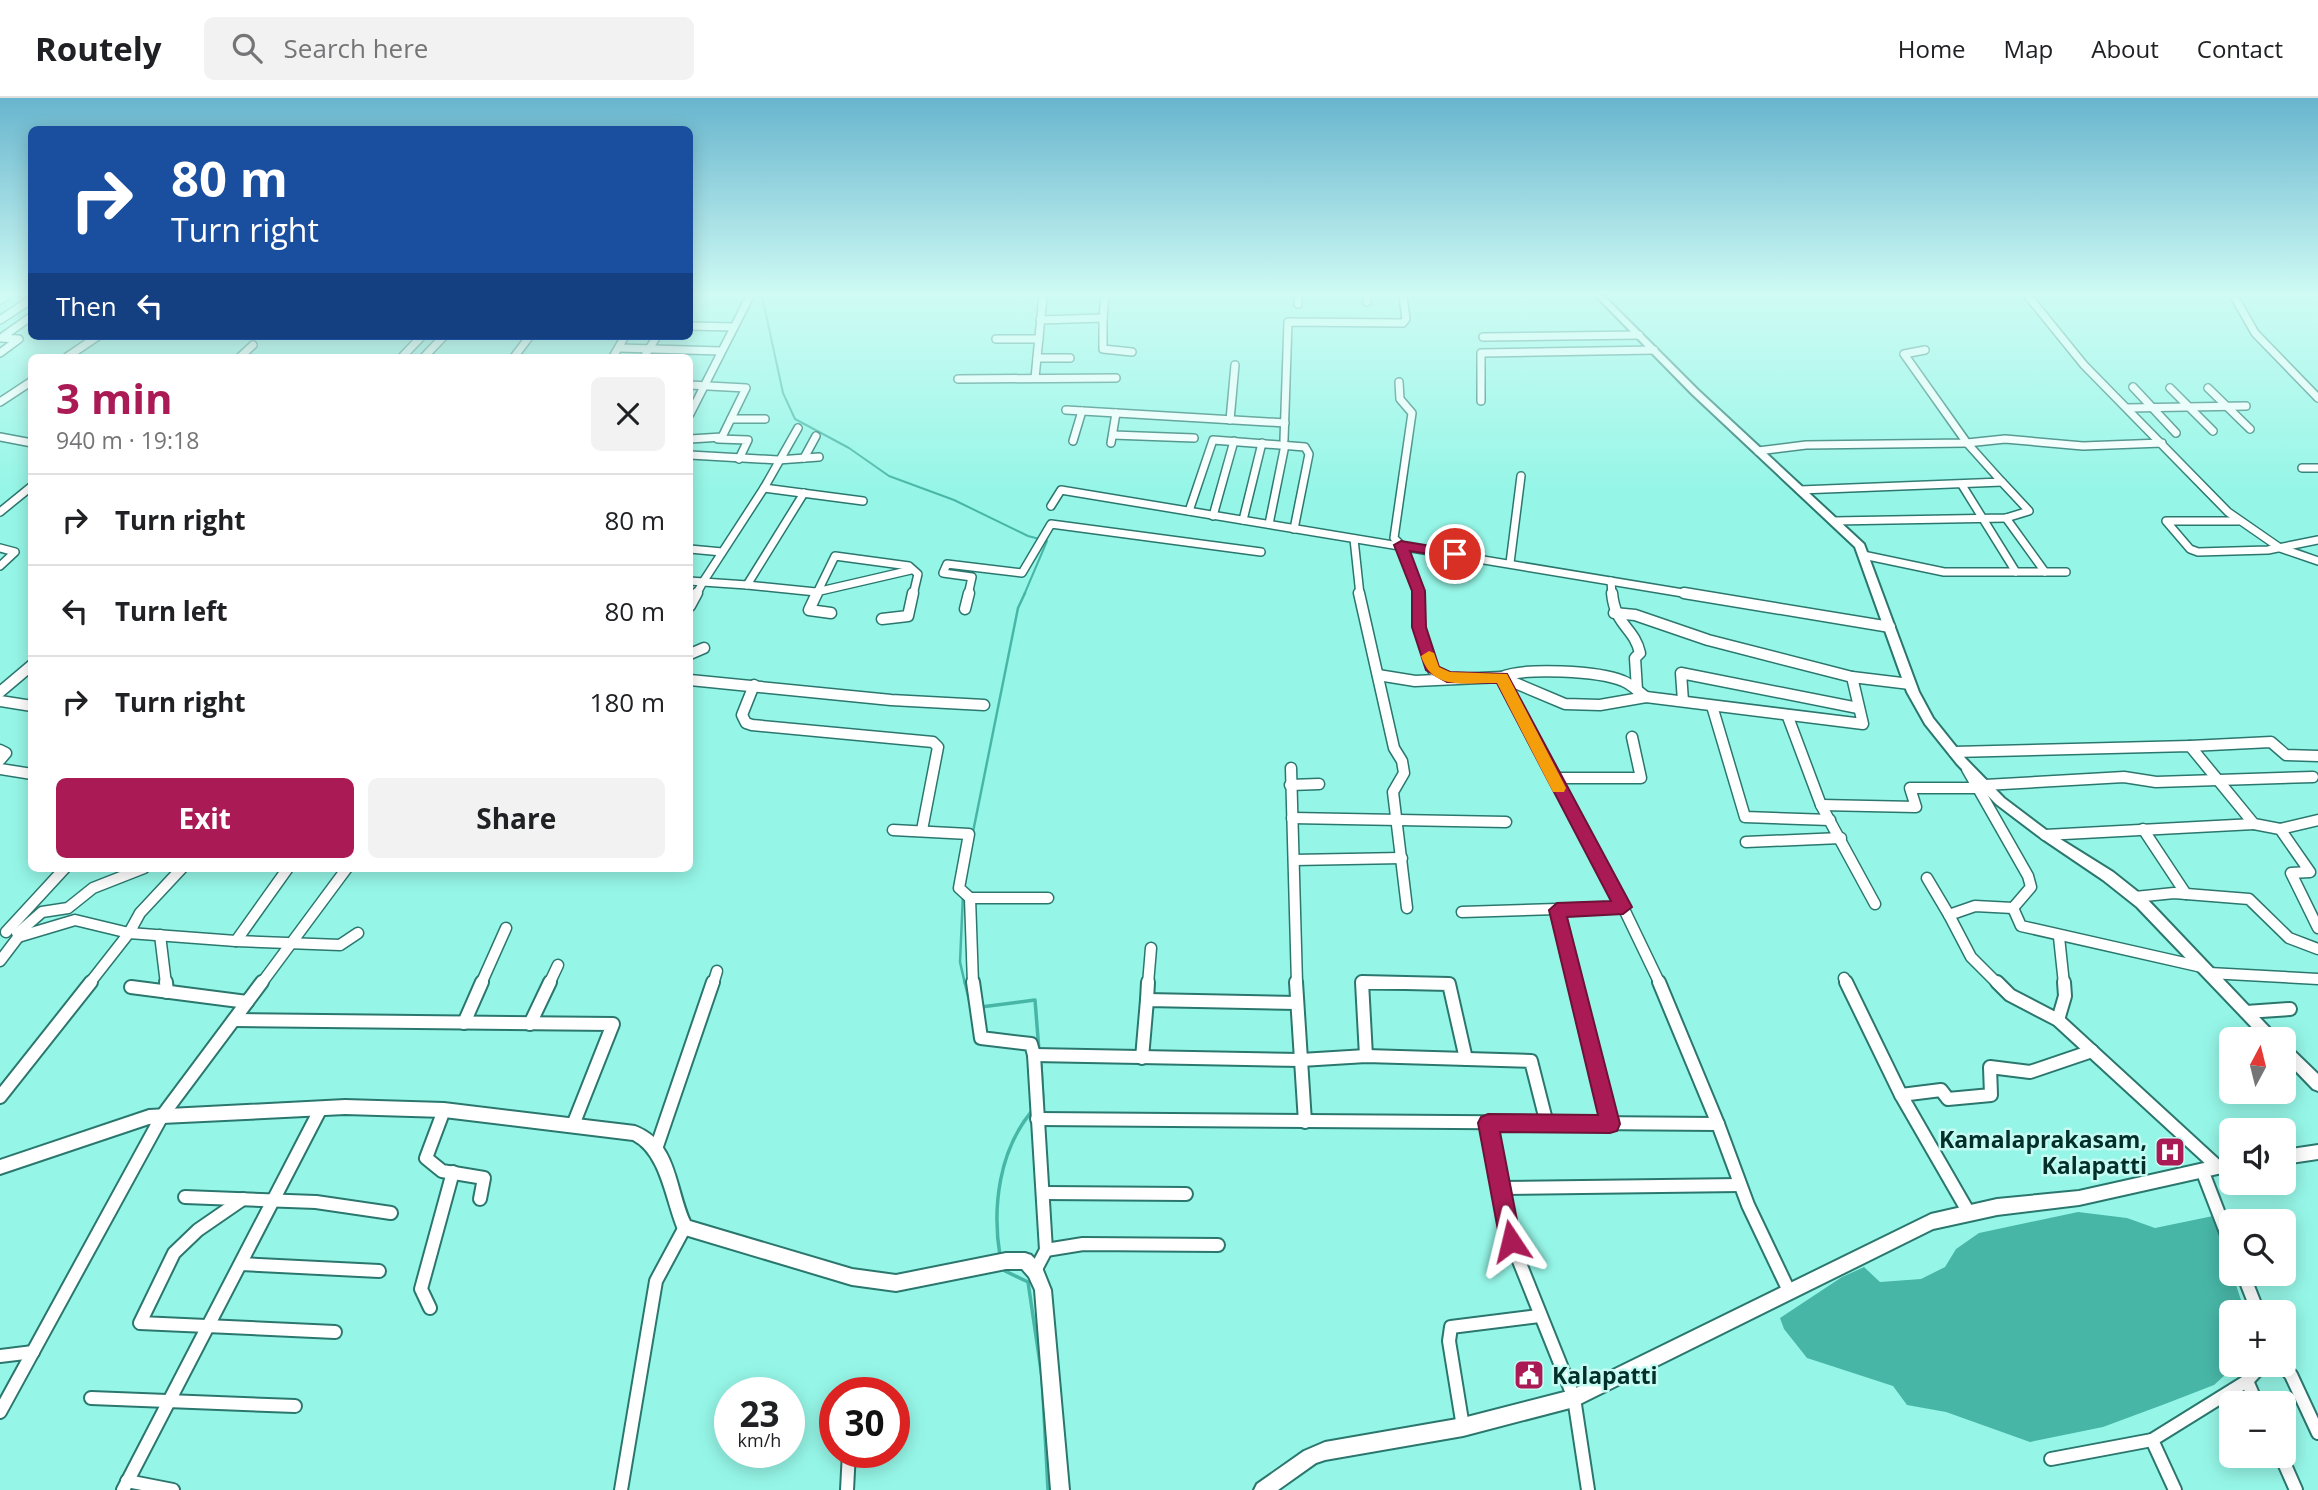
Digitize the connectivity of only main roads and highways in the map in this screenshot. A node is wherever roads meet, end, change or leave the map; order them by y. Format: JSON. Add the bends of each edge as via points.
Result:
{"nodes":[{"id":1,"x":1665,"y":361,"type":"edge"},
{"id":2,"x":2261,"y":1027,"type":"edge"},
{"id":3,"x":2296,"y":1062,"type":"edge"},
{"id":4,"x":2318,"y":1084,"type":"edge"},
{"id":5,"x":2318,"y":1152,"type":"edge"},
{"id":6,"x":2296,"y":1155,"type":"edge"},
{"id":7,"x":0,"y":1167,"type":"edge"},
{"id":8,"x":2217,"y":1167,"type":"edge"},
{"id":9,"x":1060,"y":1490,"type":"edge"},
{"id":10,"x":1263,"y":1490,"type":"edge"}],
"edges":[{"from":1,"to":2,"type":"main road","via":[[1860,546],[1910,684],[1929,721],[1981,787],[2135,897]]},
{"from":3,"to":4,"type":"main road"},
{"from":5,"to":6,"type":"main road"},
{"from":7,"to":9,"type":"main road","via":[[162,1116],[321,1108],[444,1110],[635,1133],[657,1146],[675,1209],[685,1227],[876,1281],[896,1283],[1001,1261],[1025,1261],[1043,1290]]},
{"from":8,"to":10,"type":"main road","via":[[2079,1198],[1931,1222],[1574,1398],[1463,1427],[1325,1451]]}]}
